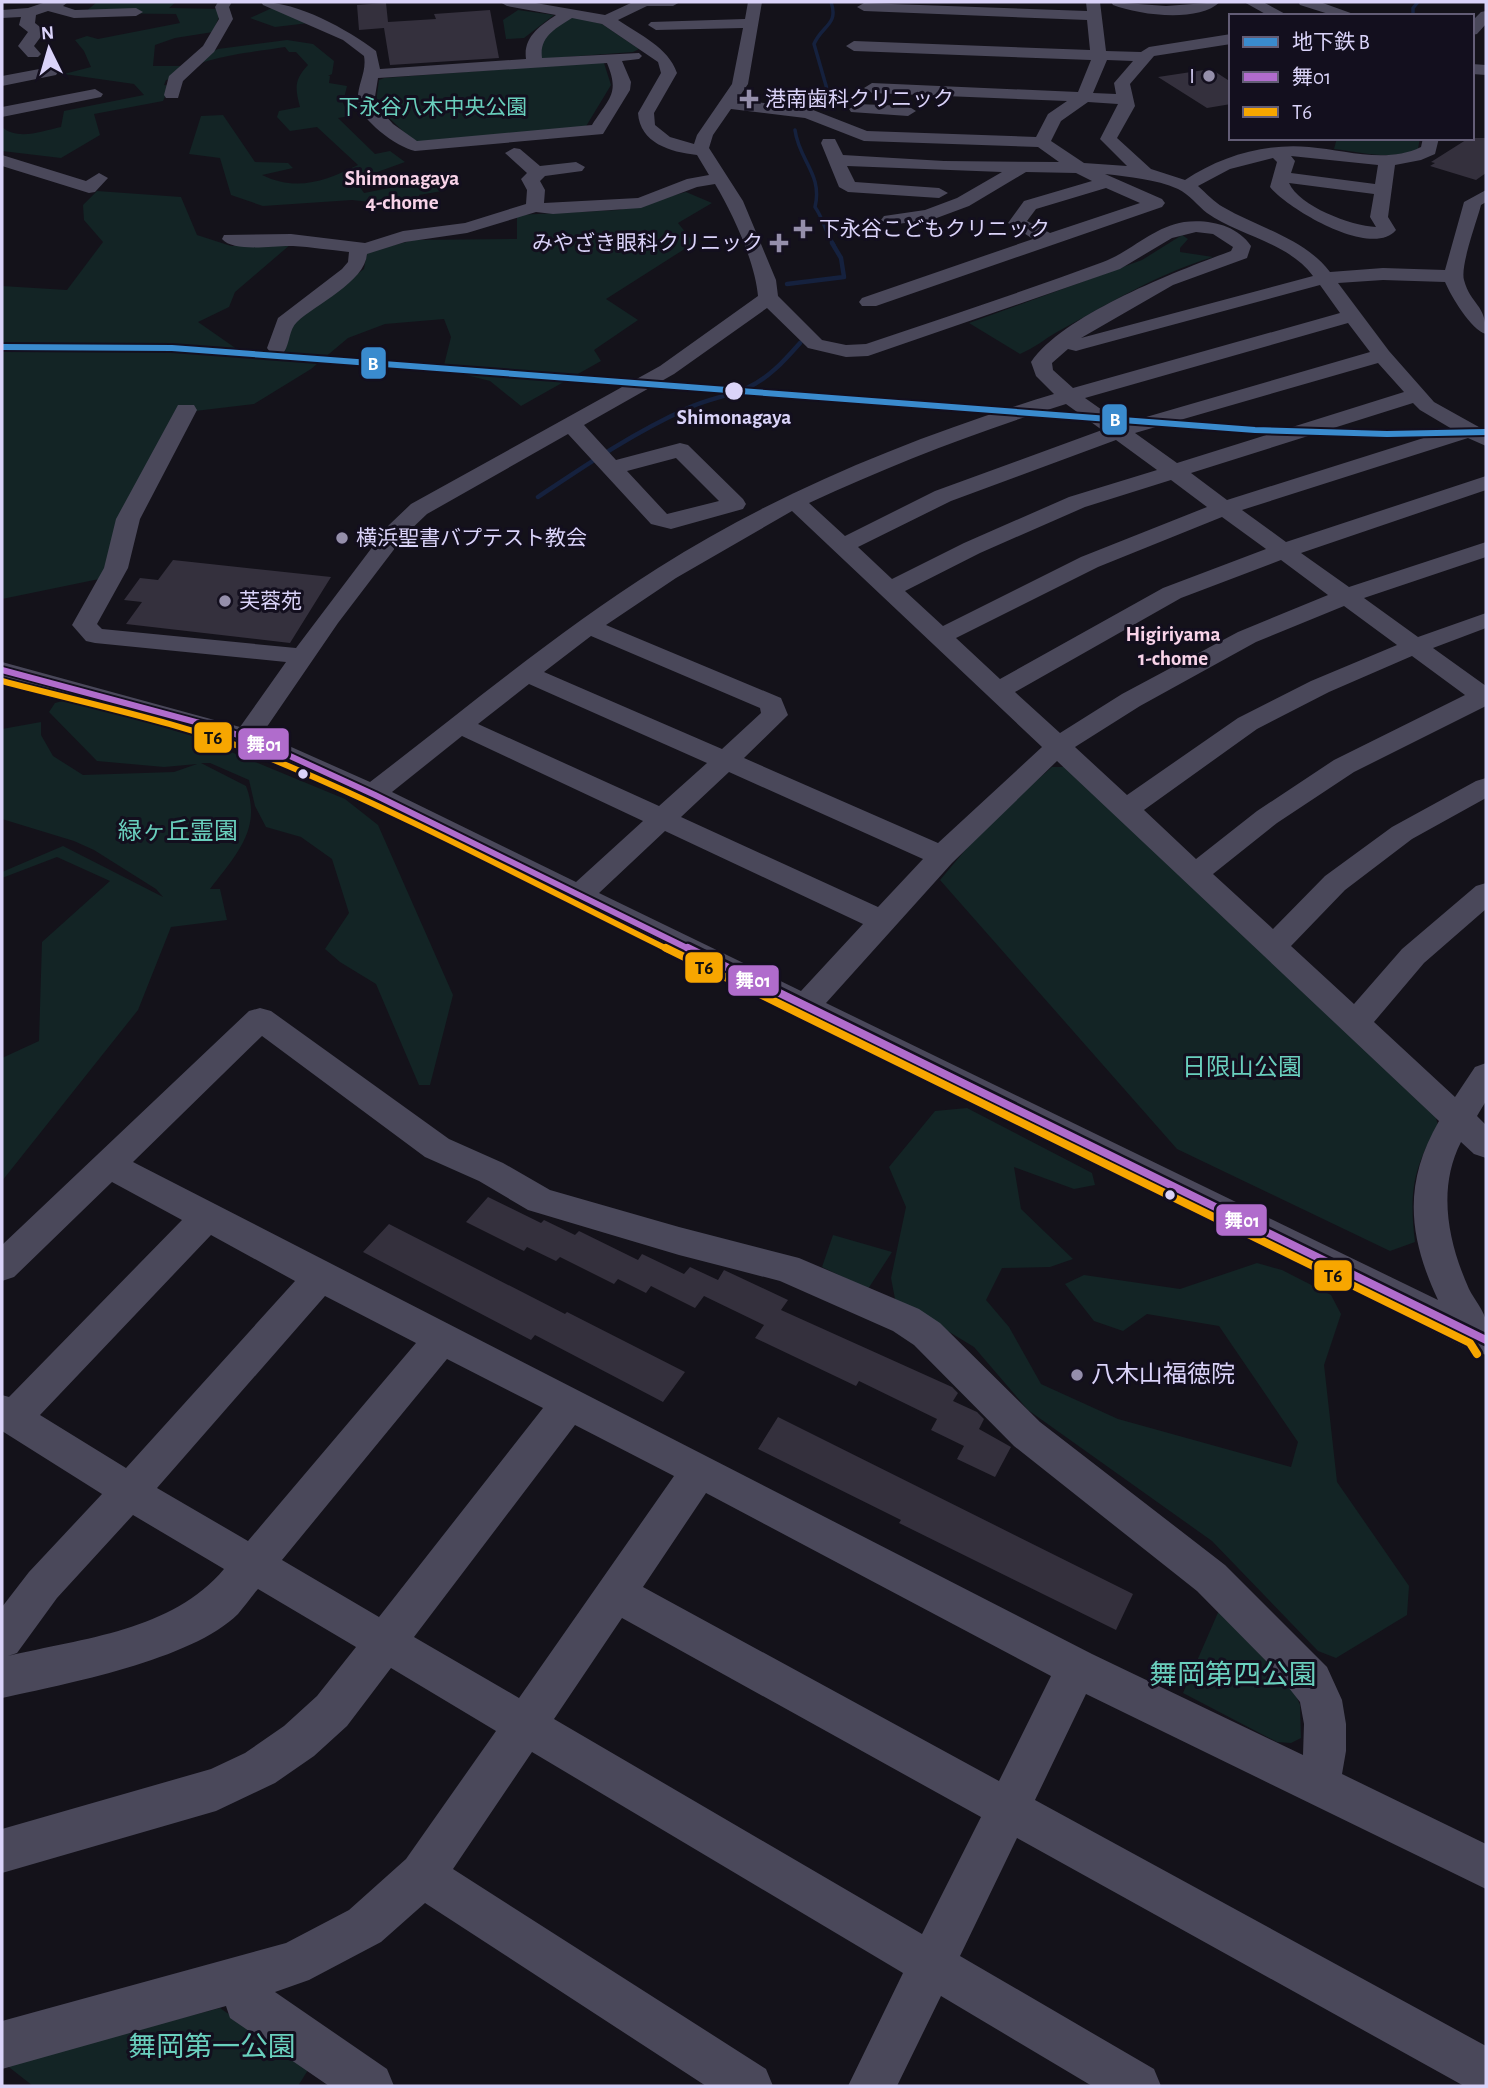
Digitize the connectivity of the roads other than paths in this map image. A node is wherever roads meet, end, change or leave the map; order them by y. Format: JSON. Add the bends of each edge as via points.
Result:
{"nodes":[{"id":1,"x":225,"y":2,"type":"edge"},
{"id":2,"x":507,"y":2,"type":"edge"},
{"id":3,"x":644,"y":2,"type":"edge"},
{"id":4,"x":649,"y":2,"type":"edge"},
{"id":5,"x":673,"y":2,"type":"edge"},
{"id":6,"x":755,"y":2,"type":"edge"},
{"id":7,"x":1118,"y":2,"type":"edge"},
{"id":8,"x":1213,"y":2,"type":"edge"},
{"id":9,"x":1251,"y":2,"type":"edge"},
{"id":10,"x":1305,"y":2,"type":"edge"},
{"id":11,"x":271,"y":3,"type":"edge"},
{"id":12,"x":54,"y":4,"type":"edge"},
{"id":13,"x":862,"y":4,"type":"edge"},
{"id":14,"x":922,"y":6,"type":"edge"},
{"id":15,"x":980,"y":7,"type":"edge"},
{"id":16,"x":1094,"y":9,"type":"edge"},
{"id":17,"x":135,"y":12,"type":"dead end"},
{"id":18,"x":571,"y":12,"type":"junction"},
{"id":19,"x":2,"y":14,"type":"edge"},
{"id":20,"x":1278,"y":14,"type":"edge"},
{"id":21,"x":1345,"y":14,"type":"edge"},
{"id":22,"x":1486,"y":15,"type":"edge"},
{"id":23,"x":226,"y":19,"type":"junction"},
{"id":24,"x":607,"y":20,"type":"junction"},
{"id":25,"x":32,"y":23,"type":"junction"},
{"id":26,"x":751,"y":23,"type":"junction"},
{"id":27,"x":656,"y":25,"type":"dead end"},
{"id":28,"x":2,"y":27,"type":"edge"},
{"id":29,"x":1036,"y":27,"type":"edge"},
{"id":30,"x":1474,"y":29,"type":"edge"},
{"id":31,"x":54,"y":32,"type":"dead end"},
{"id":32,"x":1229,"y":39,"type":"edge"},
{"id":33,"x":854,"y":46,"type":"junction"},
{"id":34,"x":975,"y":50,"type":"junction"},
{"id":35,"x":33,"y":54,"type":"dead end"},
{"id":36,"x":658,"y":54,"type":"junction"},
{"id":37,"x":1098,"y":55,"type":"junction"},
{"id":38,"x":612,"y":57,"type":"junction"},
{"id":39,"x":1145,"y":57,"type":"junction"},
{"id":40,"x":535,"y":63,"type":"junction"},
{"id":41,"x":50,"y":72,"type":"dead end"},
{"id":42,"x":373,"y":74,"type":"junction"},
{"id":43,"x":867,"y":77,"type":"junction"},
{"id":44,"x":2,"y":80,"type":"edge"},
{"id":45,"x":971,"y":87,"type":"junction"},
{"id":46,"x":95,"y":94,"type":"dead end"},
{"id":47,"x":172,"y":95,"type":"dead end"},
{"id":48,"x":1032,"y":95,"type":"junction"},
{"id":49,"x":1083,"y":97,"type":"junction"},
{"id":50,"x":1126,"y":99,"type":"junction"},
{"id":51,"x":729,"y":104,"type":"junction"},
{"id":52,"x":857,"y":109,"type":"junction"},
{"id":53,"x":2,"y":112,"type":"edge"},
{"id":54,"x":927,"y":112,"type":"dead end"},
{"id":55,"x":1029,"y":117,"type":"dead end"},
{"id":56,"x":1054,"y":118,"type":"junction"},
{"id":57,"x":835,"y":124,"type":"junction"},
{"id":58,"x":944,"y":139,"type":"junction"},
{"id":59,"x":1431,"y":140,"type":"edge"},
{"id":60,"x":1042,"y":142,"type":"junction"},
{"id":61,"x":701,"y":150,"type":"junction"},
{"id":62,"x":1277,"y":152,"type":"junction"},
{"id":63,"x":514,"y":153,"type":"dead end"},
{"id":64,"x":2,"y":160,"type":"edge"},
{"id":65,"x":837,"y":160,"type":"junction"},
{"id":66,"x":1384,"y":160,"type":"junction"},
{"id":67,"x":944,"y":166,"type":"junction"},
{"id":68,"x":576,"y":167,"type":"dead end"},
{"id":69,"x":1076,"y":167,"type":"junction"},
{"id":70,"x":1021,"y":168,"type":"junction"},
{"id":71,"x":536,"y":172,"type":"junction"},
{"id":72,"x":1144,"y":173,"type":"junction"},
{"id":73,"x":1282,"y":177,"type":"junction"},
{"id":74,"x":99,"y":178,"type":"dead end"},
{"id":75,"x":720,"y":178,"type":"junction"},
{"id":76,"x":1107,"y":183,"type":"junction"},
{"id":77,"x":1191,"y":190,"type":"junction"},
{"id":78,"x":1383,"y":190,"type":"junction"},
{"id":79,"x":939,"y":193,"type":"junction"},
{"id":80,"x":1486,"y":195,"type":"edge"},
{"id":81,"x":963,"y":202,"type":"junction"},
{"id":82,"x":535,"y":207,"type":"junction"},
{"id":83,"x":1276,"y":211,"type":"dead end"},
{"id":84,"x":1257,"y":214,"type":"dead end"},
{"id":85,"x":1325,"y":218,"type":"junction"},
{"id":86,"x":890,"y":220,"type":"dead end"},
{"id":87,"x":231,"y":239,"type":"dead end"},
{"id":88,"x":1049,"y":240,"type":"junction"},
{"id":89,"x":363,"y":248,"type":"junction"},
{"id":90,"x":1453,"y":276,"type":"junction"},
{"id":91,"x":1326,"y":278,"type":"junction"},
{"id":92,"x":916,"y":286,"type":"junction"},
{"id":93,"x":768,"y":298,"type":"junction"},
{"id":94,"x":869,"y":302,"type":"dead end"},
{"id":95,"x":952,"y":307,"type":"junction"},
{"id":96,"x":1354,"y":315,"type":"junction"},
{"id":97,"x":1483,"y":321,"type":"edge"},
{"id":98,"x":1061,"y":342,"type":"junction"},
{"id":99,"x":277,"y":348,"type":"dead end"},
{"id":100,"x":1382,"y":355,"type":"junction"},
{"id":101,"x":1068,"y":395,"type":"junction"},
{"id":102,"x":1417,"y":395,"type":"junction"},
{"id":103,"x":186,"y":410,"type":"dead end"},
{"id":104,"x":568,"y":427,"type":"junction"},
{"id":105,"x":1120,"y":431,"type":"junction"},
{"id":106,"x":1478,"y":435,"type":"edge"},
{"id":107,"x":605,"y":460,"type":"junction"},
{"id":108,"x":1173,"y":470,"type":"junction"},
{"id":109,"x":1486,"y":483,"type":"edge"},
{"id":110,"x":794,"y":501,"type":"junction"},
{"id":111,"x":1228,"y":509,"type":"junction"},
{"id":112,"x":842,"y":546,"type":"junction"},
{"id":113,"x":1486,"y":549,"type":"edge"},
{"id":114,"x":1283,"y":551,"type":"junction"},
{"id":115,"x":888,"y":590,"type":"junction"},
{"id":116,"x":1347,"y":596,"type":"junction"},
{"id":117,"x":1486,"y":620,"type":"edge"},
{"id":118,"x":587,"y":626,"type":"junction"},
{"id":119,"x":940,"y":637,"type":"junction"},
{"id":120,"x":1414,"y":646,"type":"junction"},
{"id":121,"x":2,"y":654,"type":"edge"},
{"id":122,"x":302,"y":656,"type":"junction"},
{"id":123,"x":2,"y":670,"type":"edge"},
{"id":124,"x":526,"y":673,"type":"junction"},
{"id":125,"x":999,"y":690,"type":"junction"},
{"id":126,"x":1485,"y":696,"type":"edge"},
{"id":127,"x":459,"y":725,"type":"junction"},
{"id":128,"x":250,"y":733,"type":"junction"},
{"id":129,"x":1056,"y":747,"type":"junction"},
{"id":130,"x":725,"y":761,"type":"junction"},
{"id":131,"x":1486,"y":787,"type":"edge"},
{"id":132,"x":379,"y":789,"type":"junction"},
{"id":133,"x":1126,"y":810,"type":"junction"},
{"id":134,"x":663,"y":818,"type":"junction"},
{"id":135,"x":942,"y":856,"type":"junction"},
{"id":136,"x":1194,"y":876,"type":"junction"},
{"id":137,"x":583,"y":890,"type":"junction"},
{"id":138,"x":1486,"y":893,"type":"edge"},
{"id":139,"x":883,"y":920,"type":"junction"},
{"id":140,"x":1273,"y":947,"type":"junction"},
{"id":141,"x":810,"y":1001,"type":"junction"},
{"id":142,"x":1355,"y":1024,"type":"junction"},
{"id":143,"x":1486,"y":1075,"type":"edge"},
{"id":144,"x":1459,"y":1121,"type":"junction"},
{"id":145,"x":1486,"y":1145,"type":"edge"},
{"id":146,"x":109,"y":1165,"type":"junction"},
{"id":147,"x":206,"y":1217,"type":"junction"},
{"id":148,"x":2,"y":1267,"type":"edge"},
{"id":149,"x":320,"y":1277,"type":"junction"},
{"id":150,"x":1478,"y":1330,"type":"edge"},
{"id":151,"x":441,"y":1339,"type":"junction"},
{"id":152,"x":569,"y":1403,"type":"junction"},
{"id":153,"x":7,"y":1414,"type":"edge"},
{"id":154,"x":700,"y":1470,"type":"junction"},
{"id":155,"x":130,"y":1492,"type":"junction"},
{"id":156,"x":254,"y":1565,"type":"junction"},
{"id":157,"x":614,"y":1592,"type":"junction"},
{"id":158,"x":2,"y":1639,"type":"edge"},
{"id":159,"x":386,"y":1641,"type":"junction"},
{"id":160,"x":1077,"y":1668,"type":"junction"},
{"id":161,"x":2,"y":1678,"type":"edge"},
{"id":162,"x":524,"y":1724,"type":"junction"},
{"id":163,"x":1318,"y":1786,"type":"junction"},
{"id":164,"x":1009,"y":1807,"type":"junction"},
{"id":165,"x":2,"y":1851,"type":"edge"},
{"id":166,"x":1486,"y":1867,"type":"edge"},
{"id":167,"x":422,"y":1875,"type":"junction"},
{"id":168,"x":930,"y":1964,"type":"junction"},
{"id":169,"x":243,"y":1977,"type":"junction"},
{"id":170,"x":2,"y":2045,"type":"edge"},
{"id":171,"x":1486,"y":2072,"type":"edge"},
{"id":172,"x":370,"y":2086,"type":"edge"},
{"id":173,"x":749,"y":2086,"type":"edge"},
{"id":174,"x":872,"y":2086,"type":"edge"},
{"id":175,"x":1137,"y":2086,"type":"edge"}],
"edges":[{"from":1,"to":23,"type":"street"},
{"from":2,"to":18,"type":"street"},
{"from":3,"to":24,"type":"street"},
{"from":4,"to":5,"type":"street"},
{"from":6,"to":26,"type":"street"},
{"from":7,"to":8,"type":"street","via":[[1169,10]]},
{"from":9,"to":20,"type":"street"},
{"from":10,"to":21,"type":"street"},
{"from":11,"to":23,"type":"street","via":[[248,16]]},
{"from":11,"to":42,"type":"street","via":[[362,45],[371,54]]},
{"from":12,"to":17,"type":"street","via":[[74,14]]},
{"from":12,"to":25,"type":"street"},
{"from":13,"to":14,"type":"street"},
{"from":13,"to":33,"type":"street","via":[[871,13],[852,42]]},
{"from":14,"to":15,"type":"street"},
{"from":15,"to":29,"type":"street"},
{"from":15,"to":34,"type":"street"},
{"from":16,"to":29,"type":"street"},
{"from":16,"to":37,"type":"street"},
{"from":18,"to":24,"type":"street"},
{"from":18,"to":40,"type":"street","via":[[535,38],[531,52]]},
{"from":19,"to":25,"type":"street"},
{"from":22,"to":30,"type":"street"},
{"from":23,"to":47,"type":"street","via":[[209,48],[174,79]]},
{"from":24,"to":36,"type":"street"},
{"from":25,"to":28,"type":"street"},
{"from":25,"to":31,"type":"street"},
{"from":25,"to":35,"type":"street","via":[[26,46]]},
{"from":26,"to":27,"type":"street"},
{"from":26,"to":51,"type":"street","via":[[743,73]]},
{"from":29,"to":34,"type":"street"},
{"from":29,"to":37,"type":"street"},
{"from":29,"to":48,"type":"street"},
{"from":32,"to":39,"type":"street","via":[[1149,52]]},
{"from":33,"to":34,"type":"street"},
{"from":33,"to":43,"type":"street"},
{"from":34,"to":45,"type":"street"},
{"from":36,"to":38,"type":"street"},
{"from":36,"to":61,"type":"street","via":[[669,73],[646,113],[647,125],[664,141]]},
{"from":37,"to":39,"type":"street"},
{"from":37,"to":49,"type":"street","via":[[1099,63]]},
{"from":38,"to":40,"type":"street"},
{"from":38,"to":42,"type":"street","via":[[622,90],[597,130],[415,146],[406,144],[369,111],[366,103]]},
{"from":39,"to":50,"type":"street","via":[[1122,83]]},
{"from":40,"to":42,"type":"street"},
{"from":41,"to":44,"type":"street"},
{"from":43,"to":45,"type":"street"},
{"from":43,"to":52,"type":"street"},
{"from":45,"to":48,"type":"street"},
{"from":46,"to":53,"type":"street"},
{"from":48,"to":49,"type":"street"},
{"from":49,"to":50,"type":"street"},
{"from":49,"to":56,"type":"street"},
{"from":50,"to":72,"type":"street","via":[[1127,106],[1108,139]]},
{"from":51,"to":57,"type":"street","via":[[808,113]]},
{"from":51,"to":61,"type":"street","via":[[705,135]]},
{"from":52,"to":54,"type":"street"},
{"from":52,"to":57,"type":"street"},
{"from":55,"to":56,"type":"street"},
{"from":56,"to":60,"type":"street"},
{"from":57,"to":58,"type":"street","via":[[864,136]]},
{"from":57,"to":65,"type":"street","via":[[827,138]]},
{"from":58,"to":60,"type":"street","via":[[966,134]]},
{"from":58,"to":67,"type":"street"},
{"from":59,"to":66,"type":"street","via":[[1429,150],[1420,156]]},
{"from":60,"to":69,"type":"street"},
{"from":61,"to":75,"type":"street"},
{"from":62,"to":66,"type":"street"},
{"from":62,"to":73,"type":"street","via":[[1286,161]]},
{"from":62,"to":77,"type":"street","via":[[1206,172]]},
{"from":63,"to":71,"type":"street"},
{"from":64,"to":74,"type":"street","via":[[89,188]]},
{"from":65,"to":67,"type":"street"},
{"from":65,"to":79,"type":"street","via":[[848,187]]},
{"from":66,"to":78,"type":"street"},
{"from":67,"to":70,"type":"street"},
{"from":67,"to":79,"type":"street"},
{"from":68,"to":71,"type":"street"},
{"from":69,"to":70,"type":"street"},
{"from":69,"to":72,"type":"street"},
{"from":69,"to":76,"type":"street"},
{"from":70,"to":81,"type":"street"},
{"from":71,"to":82,"type":"street","via":[[530,179],[536,190]]},
{"from":72,"to":77,"type":"street"},
{"from":73,"to":78,"type":"street"},
{"from":73,"to":85,"type":"street","via":[[1279,187],[1296,203]]},
{"from":75,"to":82,"type":"street","via":[[640,203]]},
{"from":75,"to":93,"type":"street","via":[[766,280]]},
{"from":76,"to":88,"type":"street","via":[[1030,205],[1017,223]]},
{"from":76,"to":88,"type":"street","via":[[1156,203]]},
{"from":77,"to":84,"type":"street","via":[[1212,194],[1248,215]]},
{"from":77,"to":91,"type":"street","via":[[1215,209],[1294,250]]},
{"from":78,"to":85,"type":"street","via":[[1378,217],[1387,230],[1382,233]]},
{"from":79,"to":81,"type":"street"},
{"from":80,"to":90,"type":"street","via":[[1473,202]]},
{"from":81,"to":86,"type":"street","via":[[928,215]]},
{"from":82,"to":89,"type":"street","via":[[459,230]]},
{"from":83,"to":85,"type":"street"},
{"from":87,"to":89,"type":"street"},
{"from":88,"to":92,"type":"street"},
{"from":89,"to":99,"type":"street","via":[[349,273],[285,322]]},
{"from":90,"to":91,"type":"street"},
{"from":90,"to":97,"type":"street","via":[[1460,295]]},
{"from":91,"to":96,"type":"street"},
{"from":91,"to":98,"type":"street","via":[[1076,345]]},
{"from":92,"to":94,"type":"street"},
{"from":92,"to":95,"type":"street"},
{"from":93,"to":95,"type":"street","via":[[806,338],[846,351],[867,351]]},
{"from":93,"to":104,"type":"street","via":[[667,370]]},
{"from":95,"to":98,"type":"street","via":[[1113,265],[1175,230],[1226,232],[1242,246],[1240,254],[1166,281]]},
{"from":96,"to":100,"type":"street"},
{"from":96,"to":101,"type":"street"},
{"from":98,"to":101,"type":"street","via":[[1041,362],[1043,372]]},
{"from":100,"to":102,"type":"street"},
{"from":100,"to":105,"type":"street"},
{"from":101,"to":105,"type":"street"},
{"from":101,"to":110,"type":"street","via":[[889,459]]},
{"from":102,"to":106,"type":"street","via":[[1446,419]]},
{"from":102,"to":108,"type":"street"},
{"from":103,"to":122,"type":"street","via":[[128,519],[116,568],[84,625],[95,636]]},
{"from":104,"to":107,"type":"street"},
{"from":104,"to":122,"type":"street","via":[[408,518]]},
{"from":105,"to":108,"type":"street"},
{"from":105,"to":112,"type":"street","via":[[943,496]]},
{"from":106,"to":111,"type":"street"},
{"from":107,"to":107,"type":"street","via":[[659,519],[671,522],[735,504],[680,450]]},
{"from":108,"to":111,"type":"street"},
{"from":108,"to":115,"type":"street","via":[[1077,502]]},
{"from":109,"to":114,"type":"street"},
{"from":110,"to":112,"type":"street"},
{"from":110,"to":118,"type":"street","via":[[712,545]]},
{"from":111,"to":114,"type":"street"},
{"from":111,"to":119,"type":"street","via":[[1113,551]]},
{"from":112,"to":115,"type":"street"},
{"from":113,"to":116,"type":"street"},
{"from":114,"to":116,"type":"street"},
{"from":114,"to":125,"type":"street","via":[[1172,593]]},
{"from":115,"to":119,"type":"street"},
{"from":116,"to":120,"type":"street"},
{"from":116,"to":129,"type":"street","via":[[1247,638],[1131,700]]},
{"from":117,"to":120,"type":"street"},
{"from":118,"to":124,"type":"street"},
{"from":118,"to":130,"type":"street","via":[[772,704],[775,715]]},
{"from":119,"to":125,"type":"street"},
{"from":120,"to":126,"type":"street"},
{"from":120,"to":133,"type":"street","via":[[1264,714]]},
{"from":121,"to":128,"type":"street","via":[[206,710]]},
{"from":122,"to":128,"type":"street"},
{"from":123,"to":128,"type":"street"},
{"from":124,"to":127,"type":"street"},
{"from":124,"to":130,"type":"street"},
{"from":125,"to":129,"type":"street"},
{"from":126,"to":136,"type":"street","via":[[1344,766],[1267,817]]},
{"from":127,"to":132,"type":"street"},
{"from":127,"to":134,"type":"street"},
{"from":128,"to":132,"type":"street","via":[[266,745]]},
{"from":129,"to":133,"type":"street"},
{"from":129,"to":135,"type":"street"},
{"from":130,"to":134,"type":"street"},
{"from":130,"to":135,"type":"street"},
{"from":131,"to":140,"type":"street","via":[[1402,833],[1335,883]]},
{"from":132,"to":137,"type":"street"},
{"from":133,"to":136,"type":"street"},
{"from":134,"to":137,"type":"street"},
{"from":134,"to":139,"type":"street"},
{"from":135,"to":139,"type":"street"},
{"from":136,"to":140,"type":"street"},
{"from":137,"to":141,"type":"street"},
{"from":138,"to":142,"type":"street","via":[[1413,956]]},
{"from":139,"to":141,"type":"street"},
{"from":140,"to":142,"type":"street"},
{"from":141,"to":150,"type":"street"},
{"from":142,"to":144,"type":"street"},
{"from":143,"to":144,"type":"street"},
{"from":144,"to":145,"type":"street"},
{"from":144,"to":150,"type":"street","via":[[1436,1160],[1430,1196],[1446,1278]]},
{"from":146,"to":147,"type":"street"},
{"from":146,"to":148,"type":"street"},
{"from":146,"to":163,"type":"street","via":[[260,1019],[437,1148],[540,1200],[787,1268],[906,1320],[928,1334],[1027,1434],[1211,1578],[1312,1681],[1325,1724]]},
{"from":147,"to":149,"type":"street"},
{"from":147,"to":153,"type":"street"},
{"from":149,"to":151,"type":"street"},
{"from":149,"to":155,"type":"street"},
{"from":151,"to":152,"type":"street"},
{"from":151,"to":156,"type":"street"},
{"from":152,"to":154,"type":"street"},
{"from":152,"to":159,"type":"street"},
{"from":153,"to":155,"type":"street"},
{"from":154,"to":157,"type":"street"},
{"from":154,"to":160,"type":"street"},
{"from":155,"to":156,"type":"street"},
{"from":155,"to":158,"type":"street","via":[[43,1585]]},
{"from":156,"to":159,"type":"street"},
{"from":156,"to":161,"type":"street","via":[[222,1602],[152,1641]]},
{"from":157,"to":162,"type":"street"},
{"from":157,"to":164,"type":"street"},
{"from":159,"to":162,"type":"street"},
{"from":159,"to":165,"type":"street","via":[[332,1711],[260,1768],[215,1789]]},
{"from":160,"to":163,"type":"street"},
{"from":160,"to":164,"type":"street"},
{"from":162,"to":167,"type":"street"},
{"from":162,"to":168,"type":"street"},
{"from":163,"to":166,"type":"street"},
{"from":164,"to":168,"type":"street"},
{"from":164,"to":171,"type":"street"},
{"from":167,"to":169,"type":"street","via":[[365,1926],[293,1964]]},
{"from":167,"to":173,"type":"street"},
{"from":168,"to":174,"type":"street"},
{"from":168,"to":175,"type":"street"},
{"from":169,"to":170,"type":"street"},
{"from":169,"to":172,"type":"street","via":[[247,2001]]}]}
